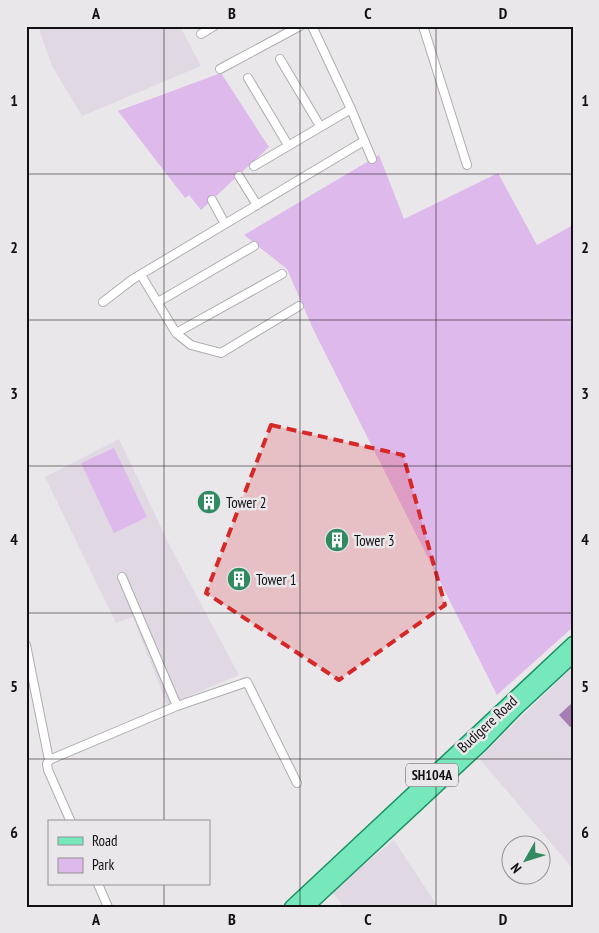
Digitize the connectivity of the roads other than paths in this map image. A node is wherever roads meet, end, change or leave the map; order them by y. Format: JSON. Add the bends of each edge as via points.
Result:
{"nodes":[{"id":1,"x":214,"y":26,"type":"edge"},
{"id":2,"x":300,"y":26,"type":"edge"},
{"id":3,"x":312,"y":26,"type":"edge"},
{"id":4,"x":423,"y":26,"type":"edge"},
{"id":5,"x":201,"y":34,"type":"dead end"},
{"id":6,"x":280,"y":59,"type":"dead end"},
{"id":7,"x":220,"y":69,"type":"dead end"},
{"id":8,"x":248,"y":78,"type":"dead end"},
{"id":9,"x":351,"y":108,"type":"junction"},
{"id":10,"x":320,"y":126,"type":"junction"},
{"id":11,"x":364,"y":141,"type":"junction"},
{"id":12,"x":288,"y":145,"type":"junction"},
{"id":13,"x":372,"y":159,"type":"dead end"},
{"id":14,"x":467,"y":165,"type":"dead end"},
{"id":15,"x":254,"y":166,"type":"dead end"},
{"id":16,"x":239,"y":176,"type":"dead end"},
{"id":17,"x":212,"y":200,"type":"dead end"},
{"id":18,"x":257,"y":205,"type":"junction"},
{"id":19,"x":225,"y":224,"type":"junction"},
{"id":20,"x":254,"y":246,"type":"dead end"},
{"id":21,"x":282,"y":274,"type":"dead end"},
{"id":22,"x":141,"y":275,"type":"junction"},
{"id":23,"x":103,"y":302,"type":"dead end"},
{"id":24,"x":158,"y":302,"type":"junction"},
{"id":25,"x":299,"y":306,"type":"dead end"},
{"id":26,"x":176,"y":333,"type":"junction"},
{"id":27,"x":122,"y":577,"type":"dead end"},
{"id":28,"x":573,"y":643,"type":"edge"},
{"id":29,"x":26,"y":645,"type":"edge"},
{"id":30,"x":573,"y":656,"type":"edge"},
{"id":31,"x":177,"y":706,"type":"junction"},
{"id":32,"x":49,"y":760,"type":"junction"},
{"id":33,"x":297,"y":783,"type":"dead end"},
{"id":34,"x":70,"y":820,"type":"edge"},
{"id":35,"x":99,"y":886,"type":"edge"},
{"id":36,"x":108,"y":907,"type":"edge"},
{"id":37,"x":291,"y":907,"type":"edge"},
{"id":38,"x":308,"y":907,"type":"edge"}],
"edges":[{"from":1,"to":5,"type":"street"},
{"from":2,"to":7,"type":"street"},
{"from":3,"to":9,"type":"street"},
{"from":4,"to":14,"type":"street"},
{"from":6,"to":10,"type":"street"},
{"from":8,"to":12,"type":"street"},
{"from":9,"to":10,"type":"street"},
{"from":9,"to":11,"type":"street"},
{"from":10,"to":12,"type":"street"},
{"from":11,"to":13,"type":"street"},
{"from":11,"to":18,"type":"street"},
{"from":12,"to":15,"type":"street"},
{"from":16,"to":18,"type":"street"},
{"from":17,"to":19,"type":"street"},
{"from":18,"to":19,"type":"street"},
{"from":19,"to":22,"type":"street"},
{"from":20,"to":24,"type":"street"},
{"from":21,"to":26,"type":"street"},
{"from":22,"to":23,"type":"street"},
{"from":22,"to":24,"type":"street"},
{"from":24,"to":26,"type":"street"},
{"from":25,"to":26,"type":"street","via":[[221,352],[191,345]]},
{"from":27,"to":31,"type":"street"},
{"from":28,"to":37,"type":"main road","name":"Budigere Road","number":"SH104A"},
{"from":29,"to":32,"type":"street"},
{"from":30,"to":38,"type":"main road","name":"Budigere Road","number":"SH104A"},
{"from":31,"to":32,"type":"street"},
{"from":31,"to":33,"type":"street","via":[[247,682]]},
{"from":32,"to":34,"type":"street","via":[[48,770]]},
{"from":35,"to":36,"type":"street"}]}
